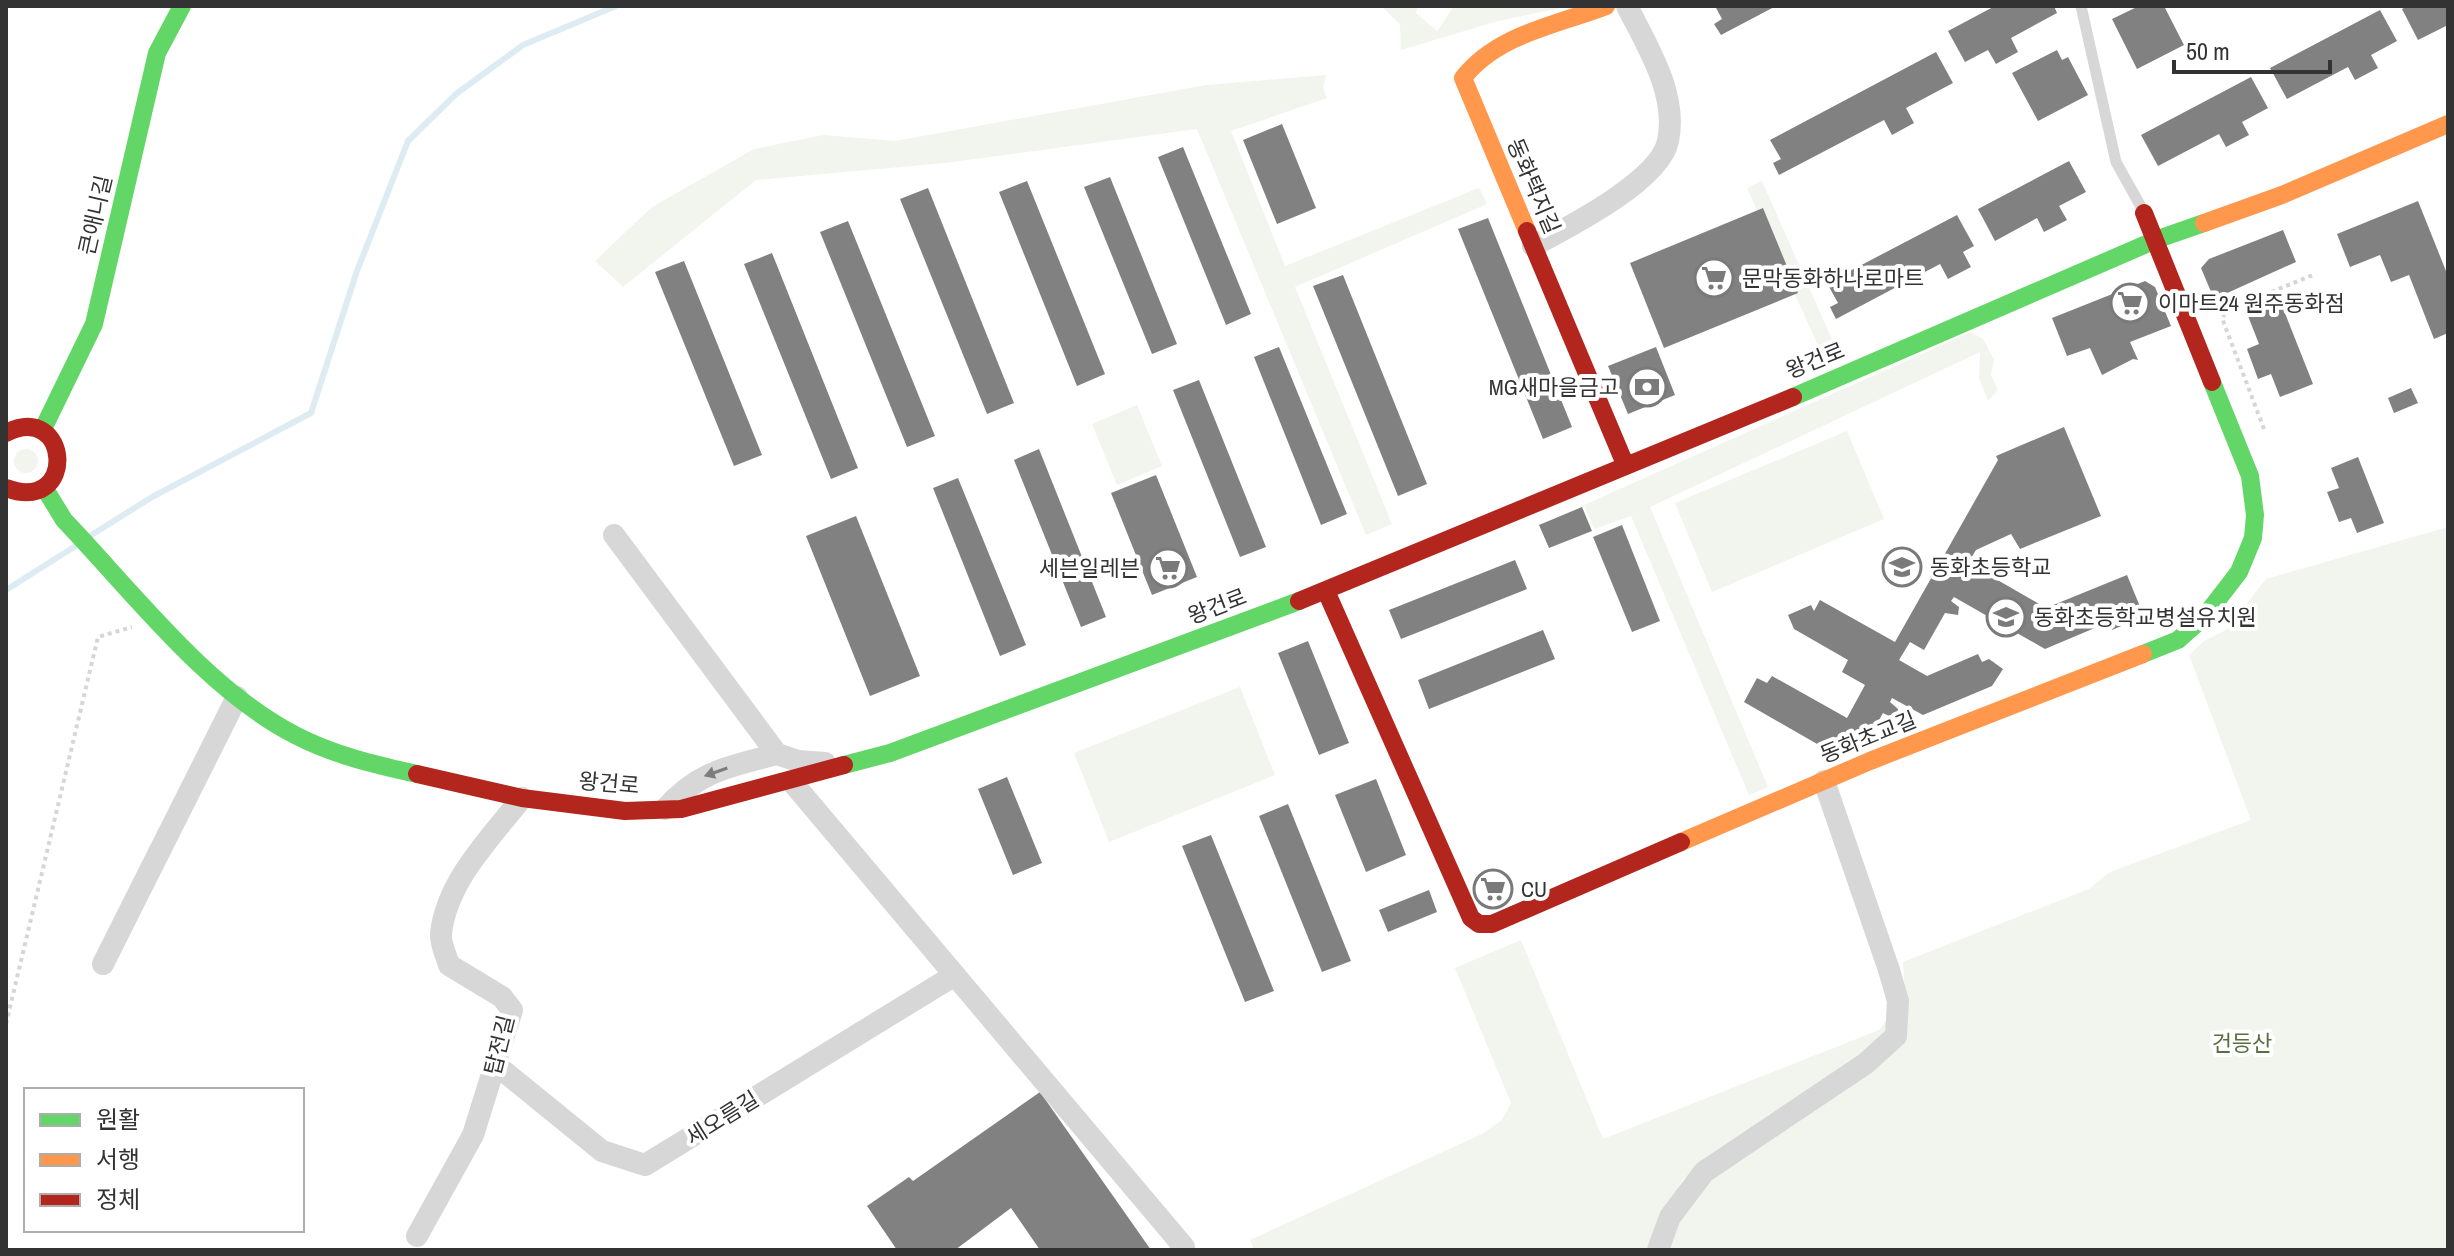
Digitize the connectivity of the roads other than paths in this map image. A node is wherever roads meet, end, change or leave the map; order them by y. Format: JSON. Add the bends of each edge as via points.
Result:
{"nodes":[{"id":1,"x":182,"y":6,"type":"edge"},
{"id":2,"x":1606,"y":6,"type":"edge"},
{"id":3,"x":1627,"y":6,"type":"edge"},
{"id":4,"x":2081,"y":6,"type":"edge"},
{"id":5,"x":2448,"y":124,"type":"edge"},
{"id":6,"x":2144,"y":213,"type":"joint"},
{"id":7,"x":2158,"y":239,"type":"junction"},
{"id":8,"x":1533,"y":246,"type":"junction"},
{"id":9,"x":42,"y":431,"type":"junction"},
{"id":10,"x":6,"y":433,"type":"edge"},
{"id":11,"x":1625,"y":464,"type":"junction"},
{"id":12,"x":6,"y":488,"type":"edge"},
{"id":13,"x":45,"y":489,"type":"junction"},
{"id":14,"x":614,"y":535,"type":"dead end"},
{"id":15,"x":1326,"y":591,"type":"junction"},
{"id":16,"x":237,"y":697,"type":"junction"},
{"id":17,"x":777,"y":754,"type":"junction"},
{"id":18,"x":854,"y":764,"type":"junction"},
{"id":19,"x":1824,"y":781,"type":"junction"},
{"id":20,"x":792,"y":782,"type":"junction"},
{"id":21,"x":522,"y":798,"type":"junction"},
{"id":22,"x":665,"y":809,"type":"junction"},
{"id":23,"x":103,"y":964,"type":"dead end"},
{"id":24,"x":955,"y":975,"type":"junction"},
{"id":25,"x":495,"y":1064,"type":"junction"},
{"id":26,"x":417,"y":1236,"type":"dead end"},
{"id":27,"x":1184,"y":1248,"type":"edge"},
{"id":28,"x":1658,"y":1250,"type":"edge"}],
"edges":[{"from":1,"to":9,"type":"street","name":"큰애니길","via":[[157,53],[94,324]]},
{"from":2,"to":8,"type":"street","name":"동화택지길","via":[[1496,47],[1470,64],[1463,78]]},
{"from":3,"to":8,"type":"street","via":[[1656,62],[1668,103],[1668,143],[1630,187]]},
{"from":4,"to":6,"type":"lane","via":[[2116,162]]},
{"from":5,"to":7,"type":"street","name":"왕건로","via":[[2282,195]]},
{"from":6,"to":7,"type":"street","name":"동화초교길"},
{"from":7,"to":11,"type":"street","name":"왕건로","via":[[1975,321]]},
{"from":7,"to":19,"type":"street","name":"동화초교길","via":[[2250,476],[2255,521],[2242,566],[2208,616],[2178,640]]},
{"from":8,"to":11,"type":"street","name":"동화택지길"},
{"from":9,"to":10,"type":"street","via":[[21,427]]},
{"from":9,"to":13,"type":"street","via":[[60,455],[56,476]]},
{"from":11,"to":15,"type":"street","name":"왕건로"},
{"from":12,"to":13,"type":"street","via":[[20,494]]},
{"from":13,"to":16,"type":"street","name":"왕건로","via":[[64,520],[130,592]]},
{"from":14,"to":17,"type":"street"},
{"from":15,"to":18,"type":"street","name":"왕건로"},
{"from":15,"to":19,"type":"street","name":"동화초교길","via":[[1471,918],[1479,924],[1492,924]]},
{"from":16,"to":21,"type":"street","name":"왕건로","via":[[295,735],[366,763]]},
{"from":16,"to":23,"type":"street"},
{"from":17,"to":18,"type":"street","via":[[798,761]]},
{"from":17,"to":22,"type":"street","one_way":true,"via":[[704,775]]},
{"from":18,"to":20,"type":"street","name":"왕건로"},
{"from":19,"to":28,"type":"street","via":[[1898,1001],[1896,1036],[1865,1064],[1704,1172],[1670,1217]]},
{"from":20,"to":22,"type":"street","name":"왕건로"},
{"from":20,"to":24,"type":"street"},
{"from":21,"to":22,"type":"street","name":"왕건로","via":[[625,811]]},
{"from":21,"to":25,"type":"street","name":"탑전길","via":[[465,872],[440,936],[449,965],[502,997],[512,1010]]},
{"from":24,"to":25,"type":"street","name":"세오름길","via":[[645,1165],[602,1151]]},
{"from":24,"to":27,"type":"street"},
{"from":25,"to":26,"type":"street","name":"탑전길","via":[[473,1135]]}]}
